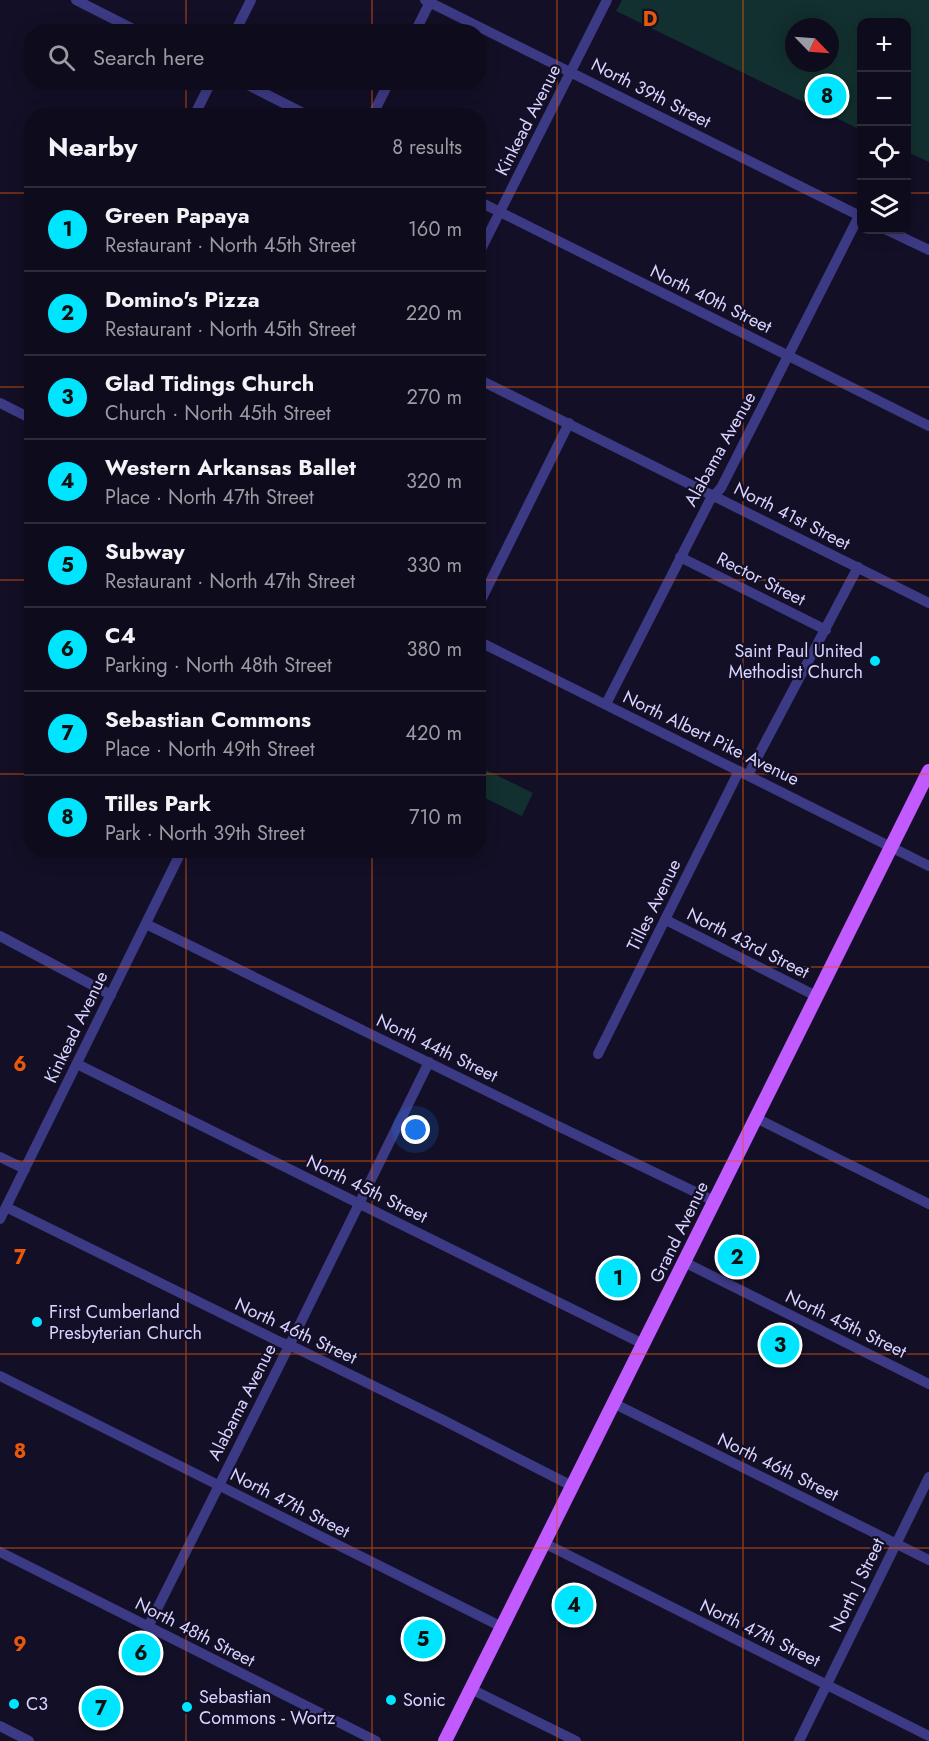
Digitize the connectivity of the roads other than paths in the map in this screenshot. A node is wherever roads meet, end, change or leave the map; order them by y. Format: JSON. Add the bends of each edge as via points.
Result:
{"nodes":[{"id":1,"x":76,"y":0,"type":"edge"},
{"id":2,"x":250,"y":0,"type":"edge"},
{"id":3,"x":607,"y":0,"type":"edge"},
{"id":4,"x":427,"y":1,"type":"edge"},
{"id":5,"x":123,"y":24,"type":"edge"},
{"id":6,"x":240,"y":24,"type":"edge"},
{"id":7,"x":418,"y":24,"type":"edge"},
{"id":8,"x":474,"y":24,"type":"edge"},
{"id":9,"x":486,"y":30,"type":"edge"},
{"id":10,"x":571,"y":71,"type":"junction"},
{"id":11,"x":207,"y":90,"type":"edge"},
{"id":12,"x":258,"y":90,"type":"edge"},
{"id":13,"x":385,"y":90,"type":"edge"},
{"id":14,"x":198,"y":108,"type":"edge"},
{"id":15,"x":293,"y":108,"type":"edge"},
{"id":16,"x":376,"y":108,"type":"edge"},
{"id":17,"x":486,"y":205,"type":"edge"},
{"id":18,"x":500,"y":212,"type":"junction"},
{"id":19,"x":857,"y":212,"type":"edge"},
{"id":20,"x":857,"y":222,"type":"edge"},
{"id":21,"x":895,"y":234,"type":"edge"},
{"id":22,"x":486,"y":239,"type":"edge"},
{"id":23,"x":929,"y":250,"type":"edge"},
{"id":24,"x":788,"y":355,"type":"junction"},
{"id":25,"x":486,"y":383,"type":"edge"},
{"id":26,"x":0,"y":403,"type":"edge"},
{"id":27,"x":24,"y":415,"type":"edge"},
{"id":28,"x":569,"y":423,"type":"junction"},
{"id":29,"x":929,"y":426,"type":"edge"},
{"id":30,"x":714,"y":495,"type":"junction"},
{"id":31,"x":680,"y":557,"type":"junction"},
{"id":32,"x":858,"y":567,"type":"junction"},
{"id":33,"x":486,"y":590,"type":"edge"},
{"id":34,"x":929,"y":603,"type":"edge"},
{"id":35,"x":826,"y":630,"type":"junction"},
{"id":36,"x":486,"y":645,"type":"edge"},
{"id":37,"x":606,"y":704,"type":"junction"},
{"id":38,"x":929,"y":771,"type":"edge"},
{"id":39,"x":744,"y":773,"type":"junction"},
{"id":40,"x":891,"y":846,"type":"junction"},
{"id":41,"x":178,"y":858,"type":"edge"},
{"id":42,"x":929,"y":866,"type":"edge"},
{"id":43,"x":666,"y":920,"type":"junction"},
{"id":44,"x":146,"y":924,"type":"junction"},
{"id":45,"x":0,"y":936,"type":"edge"},
{"id":46,"x":111,"y":995,"type":"junction"},
{"id":47,"x":816,"y":996,"type":"junction"},
{"id":48,"x":598,"y":1054,"type":"dead end"},
{"id":49,"x":429,"y":1062,"type":"junction"},
{"id":50,"x":77,"y":1064,"type":"junction"},
{"id":51,"x":756,"y":1118,"type":"junction"},
{"id":52,"x":0,"y":1156,"type":"edge"},
{"id":53,"x":25,"y":1169,"type":"junction"},
{"id":54,"x":714,"y":1201,"type":"junction"},
{"id":55,"x":358,"y":1203,"type":"junction"},
{"id":56,"x":929,"y":1204,"type":"edge"},
{"id":57,"x":6,"y":1208,"type":"junction"},
{"id":58,"x":0,"y":1219,"type":"edge"},
{"id":59,"x":684,"y":1262,"type":"junction"},
{"id":60,"x":643,"y":1344,"type":"junction"},
{"id":61,"x":289,"y":1346,"type":"junction"},
{"id":62,"x":0,"y":1376,"type":"edge"},
{"id":63,"x":929,"y":1384,"type":"edge"},
{"id":64,"x":613,"y":1403,"type":"junction"},
{"id":65,"x":929,"y":1477,"type":"edge"},
{"id":66,"x":218,"y":1486,"type":"junction"},
{"id":67,"x":572,"y":1486,"type":"junction"},
{"id":68,"x":544,"y":1543,"type":"junction"},
{"id":69,"x":897,"y":1543,"type":"junction"},
{"id":70,"x":0,"y":1552,"type":"edge"},
{"id":71,"x":929,"y":1560,"type":"edge"},
{"id":72,"x":148,"y":1627,"type":"junction"},
{"id":73,"x":502,"y":1627,"type":"junction"},
{"id":74,"x":827,"y":1685,"type":"junction"},
{"id":75,"x":471,"y":1689,"type":"junction"},
{"id":76,"x":0,"y":1726,"type":"edge"},
{"id":77,"x":929,"y":1736,"type":"edge"},
{"id":78,"x":29,"y":1741,"type":"edge"},
{"id":79,"x":376,"y":1741,"type":"edge"},
{"id":80,"x":445,"y":1741,"type":"edge"},
{"id":81,"x":576,"y":1741,"type":"edge"},
{"id":82,"x":799,"y":1741,"type":"edge"}],
"edges":[{"from":1,"to":5,"type":"street"},
{"from":2,"to":6,"type":"street"},
{"from":3,"to":10,"type":"street","name":"Kinkead Avenue"},
{"from":4,"to":7,"type":"street"},
{"from":4,"to":8,"type":"street","name":"North 39th Street"},
{"from":9,"to":10,"type":"street","name":"North 39th Street"},
{"from":10,"to":18,"type":"street","name":"Kinkead Avenue"},
{"from":10,"to":19,"type":"street","name":"North 39th Street"},
{"from":11,"to":14,"type":"street"},
{"from":12,"to":15,"type":"street"},
{"from":13,"to":16,"type":"street"},
{"from":17,"to":18,"type":"street","name":"North 40th Street"},
{"from":18,"to":22,"type":"street","name":"Kinkead Avenue"},
{"from":18,"to":24,"type":"street","name":"North 40th Street"},
{"from":20,"to":24,"type":"street","name":"Alabama Avenue"},
{"from":21,"to":23,"type":"street"},
{"from":24,"to":29,"type":"street","name":"North 40th Street"},
{"from":24,"to":30,"type":"street","name":"Alabama Avenue"},
{"from":25,"to":28,"type":"street","name":"North 41st Street"},
{"from":26,"to":27,"type":"street"},
{"from":28,"to":30,"type":"street","name":"North 41st Street"},
{"from":28,"to":33,"type":"street"},
{"from":30,"to":31,"type":"street","name":"Alabama Avenue"},
{"from":30,"to":32,"type":"street","name":"North 41st Street"},
{"from":31,"to":35,"type":"street","name":"Rector Street"},
{"from":31,"to":37,"type":"street","name":"Alabama Avenue"},
{"from":32,"to":34,"type":"street","name":"North 41st Street"},
{"from":32,"to":35,"type":"street","name":"Tilles Avenue"},
{"from":35,"to":39,"type":"street","name":"Tilles Avenue"},
{"from":36,"to":37,"type":"street","name":"North Albert Pike Avenue"},
{"from":37,"to":39,"type":"street","name":"North Albert Pike Avenue"},
{"from":38,"to":40,"type":"main road","name":"Grand Avenue"},
{"from":39,"to":40,"type":"street","name":"North Albert Pike Avenue"},
{"from":39,"to":43,"type":"street","name":"Tilles Avenue"},
{"from":40,"to":42,"type":"street","name":"North Albert Pike Avenue"},
{"from":40,"to":47,"type":"main road","name":"Grand Avenue"},
{"from":41,"to":44,"type":"street","name":"Kinkead Avenue"},
{"from":43,"to":47,"type":"street","name":"North 43rd Street"},
{"from":43,"to":48,"type":"street","name":"Tilles Avenue"},
{"from":44,"to":46,"type":"street","name":"Kinkead Avenue"},
{"from":44,"to":49,"type":"street","name":"North 44th Street"},
{"from":45,"to":46,"type":"street"},
{"from":46,"to":50,"type":"street","name":"Kinkead Avenue"},
{"from":47,"to":51,"type":"main road","name":"Grand Avenue"},
{"from":49,"to":54,"type":"street","name":"North 44th Street"},
{"from":49,"to":55,"type":"street","name":"Alabama Avenue"},
{"from":50,"to":53,"type":"street","name":"Kinkead Avenue"},
{"from":50,"to":55,"type":"street","name":"North 45th Street"},
{"from":51,"to":54,"type":"main road","name":"Grand Avenue"},
{"from":51,"to":56,"type":"street"},
{"from":52,"to":53,"type":"street"},
{"from":53,"to":57,"type":"street","name":"Kinkead Avenue"},
{"from":54,"to":59,"type":"main road","name":"Grand Avenue"},
{"from":55,"to":60,"type":"street","name":"North 45th Street"},
{"from":55,"to":61,"type":"street","name":"Alabama Avenue"},
{"from":57,"to":58,"type":"street","name":"Kinkead Avenue"},
{"from":57,"to":61,"type":"street","name":"North 46th Street"},
{"from":59,"to":60,"type":"main road","name":"Grand Avenue"},
{"from":59,"to":63,"type":"street","name":"North 45th Street"},
{"from":60,"to":64,"type":"main road","name":"Grand Avenue"},
{"from":61,"to":66,"type":"street","name":"Alabama Avenue"},
{"from":61,"to":67,"type":"street","name":"North 46th Street"},
{"from":62,"to":66,"type":"street","name":"North 47th Street"},
{"from":64,"to":67,"type":"main road","name":"Grand Avenue"},
{"from":64,"to":69,"type":"street","name":"North 46th Street"},
{"from":65,"to":69,"type":"street","name":"North J Street"},
{"from":66,"to":72,"type":"street","name":"Alabama Avenue"},
{"from":66,"to":73,"type":"street","name":"North 47th Street"},
{"from":67,"to":68,"type":"main road","name":"Grand Avenue"},
{"from":68,"to":73,"type":"main road","name":"Grand Avenue"},
{"from":68,"to":74,"type":"street","name":"North 47th Street"},
{"from":69,"to":71,"type":"street","name":"North 46th Street"},
{"from":69,"to":74,"type":"street","name":"North J Street"},
{"from":70,"to":72,"type":"street","name":"North 48th Street"},
{"from":72,"to":79,"type":"street","name":"North 48th Street"},
{"from":73,"to":75,"type":"main road","name":"Grand Avenue"},
{"from":74,"to":77,"type":"street","name":"North 47th Street"},
{"from":74,"to":82,"type":"street","name":"North J Street"},
{"from":75,"to":80,"type":"main road","name":"Grand Avenue"},
{"from":75,"to":81,"type":"street"},
{"from":76,"to":78,"type":"street"}]}
